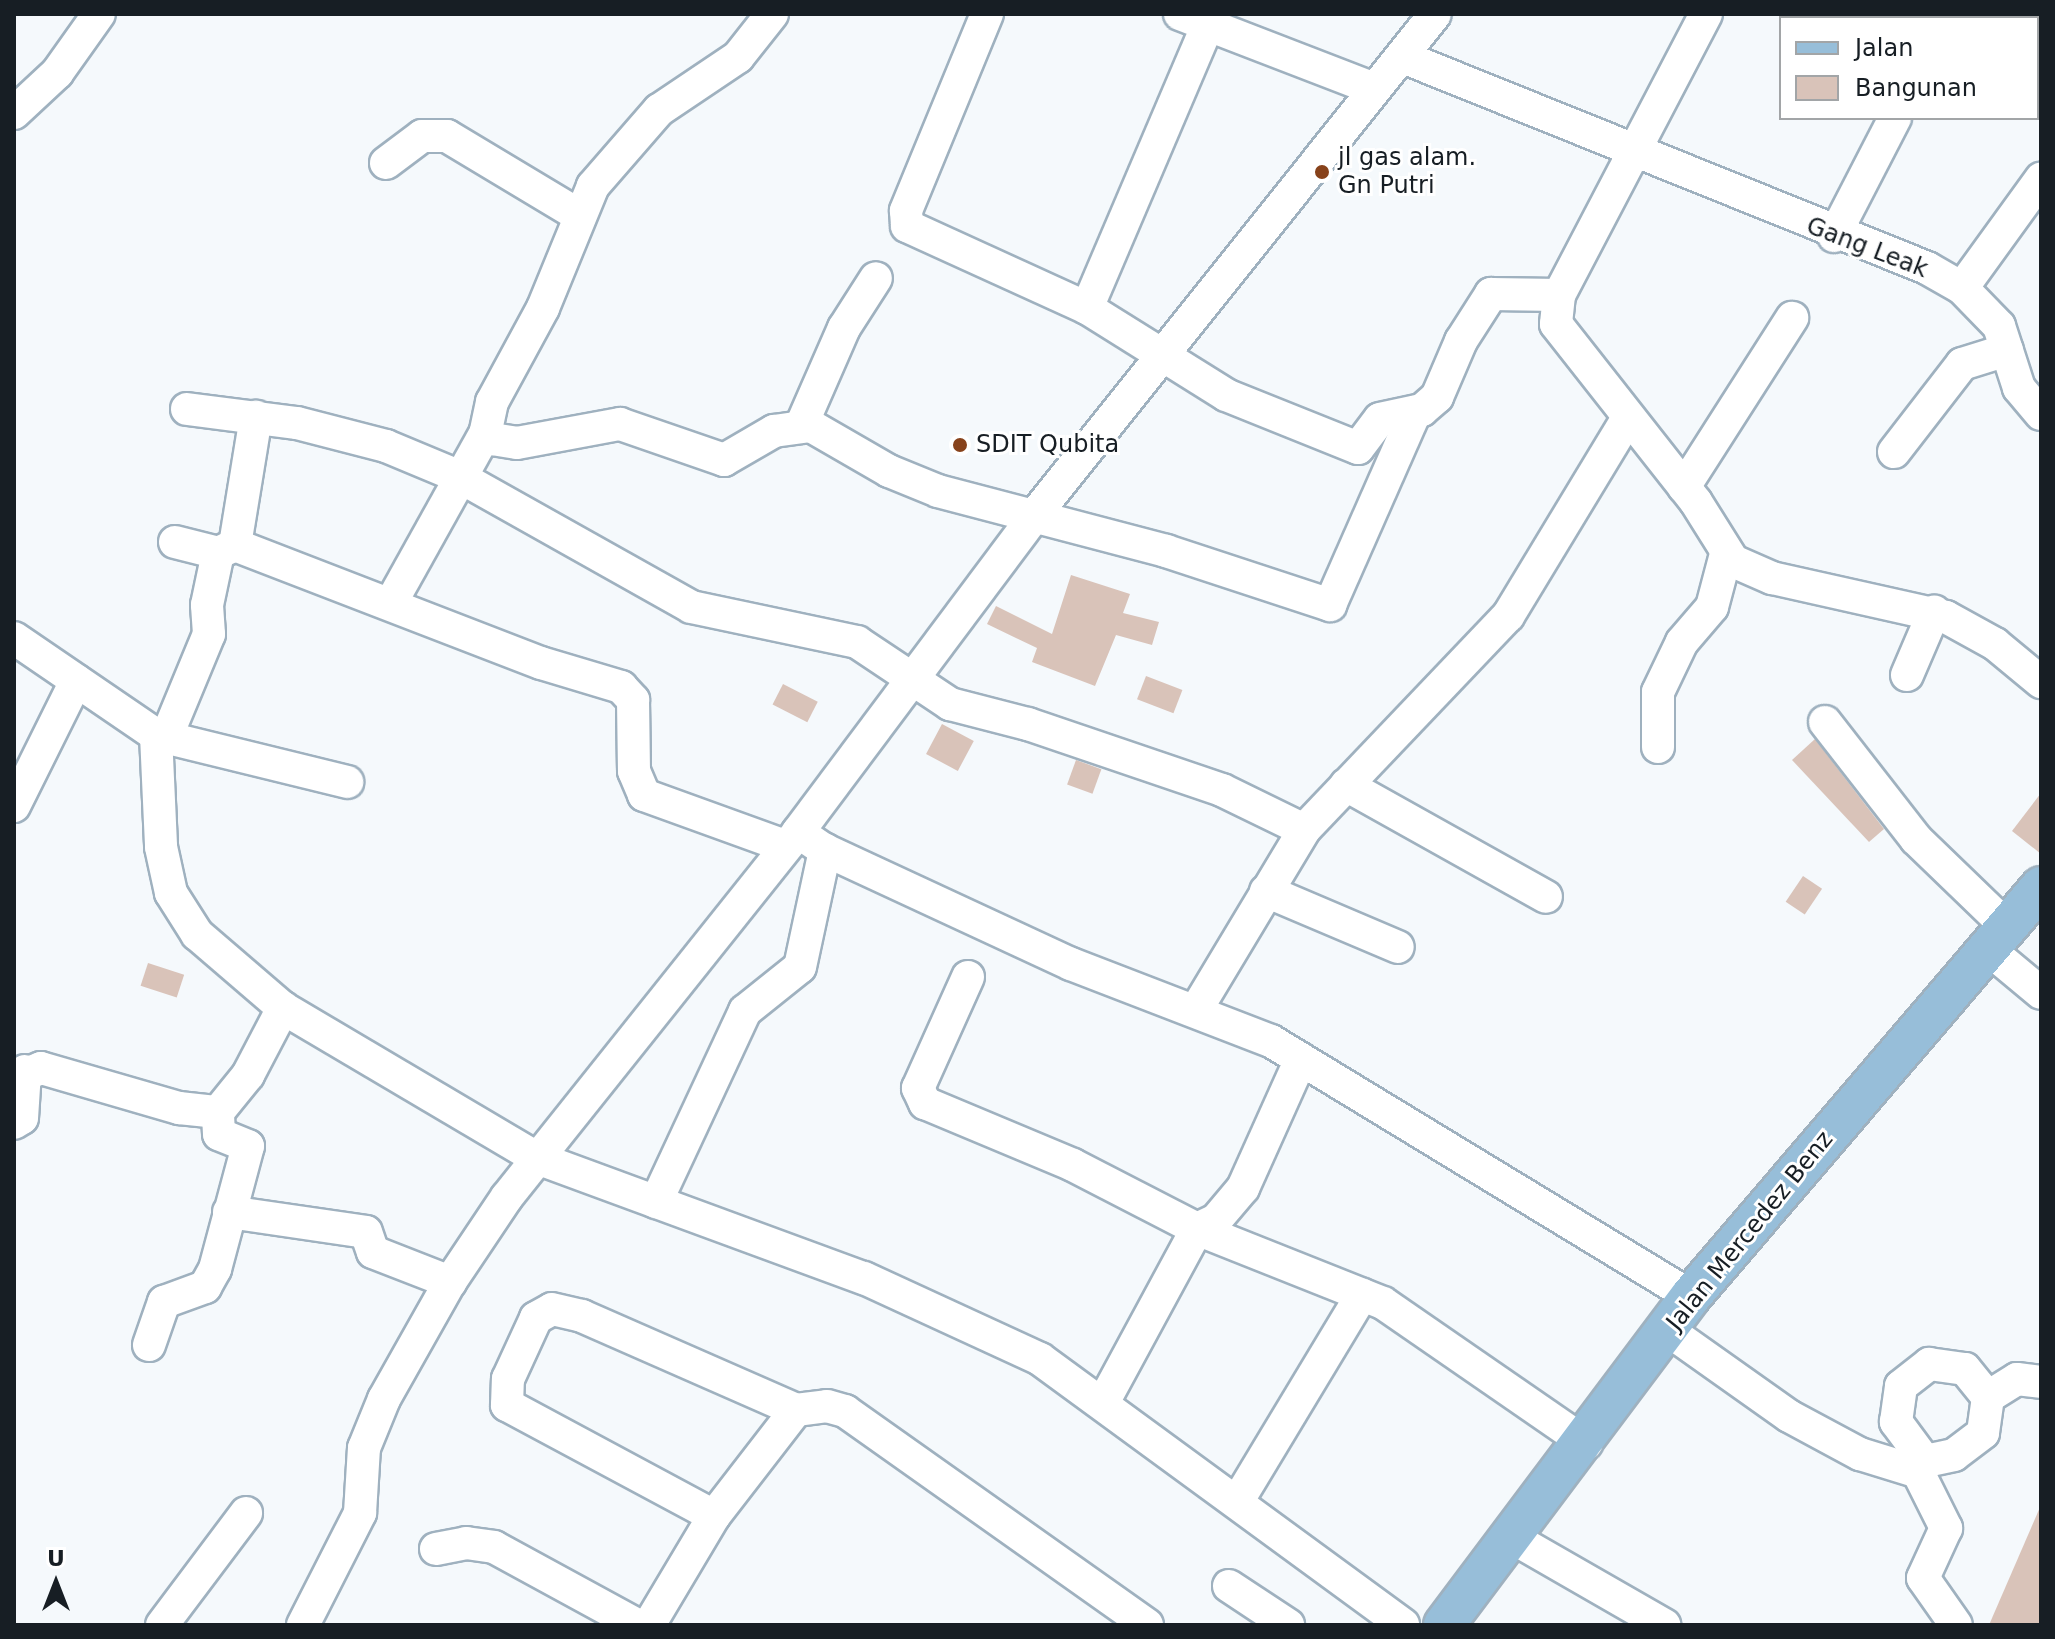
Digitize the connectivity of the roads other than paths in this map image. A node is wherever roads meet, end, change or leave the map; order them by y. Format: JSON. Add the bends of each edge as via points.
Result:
{"nodes":[{"id":1,"x":99,"y":14,"type":"edge"},
{"id":2,"x":772,"y":14,"type":"edge"},
{"id":3,"x":987,"y":14,"type":"edge"},
{"id":4,"x":1435,"y":14,"type":"edge"},
{"id":5,"x":1706,"y":14,"type":"edge"},
{"id":6,"x":1194,"y":20,"type":"edge"},
{"id":7,"x":1403,"y":57,"type":"junction"},
{"id":8,"x":1372,"y":88,"type":"junction"},
{"id":9,"x":14,"y":113,"type":"edge"},
{"id":10,"x":1894,"y":120,"type":"edge"},
{"id":11,"x":1633,"y":147,"type":"junction"},
{"id":12,"x":386,"y":163,"type":"dead end"},
{"id":13,"x":2041,"y":179,"type":"edge"},
{"id":14,"x":580,"y":216,"type":"junction"},
{"id":15,"x":1834,"y":236,"type":"junction"},
{"id":16,"x":876,"y":278,"type":"dead end"},
{"id":17,"x":1962,"y":288,"type":"junction"},
{"id":18,"x":1559,"y":295,"type":"junction"},
{"id":19,"x":1087,"y":308,"type":"junction"},
{"id":20,"x":1792,"y":318,"type":"dead end"},
{"id":21,"x":2007,"y":350,"type":"junction"},
{"id":22,"x":1163,"y":356,"type":"junction"},
{"id":23,"x":187,"y":409,"type":"dead end"},
{"id":24,"x":1415,"y":412,"type":"junction"},
{"id":25,"x":2041,"y":414,"type":"edge"},
{"id":26,"x":256,"y":417,"type":"junction"},
{"id":27,"x":1628,"y":418,"type":"junction"},
{"id":28,"x":802,"y":424,"type":"junction"},
{"id":29,"x":485,"y":434,"type":"junction"},
{"id":30,"x":1894,"y":452,"type":"dead end"},
{"id":31,"x":458,"y":476,"type":"junction"},
{"id":32,"x":1684,"y":487,"type":"junction"},
{"id":33,"x":1034,"y":516,"type":"junction"},
{"id":34,"x":175,"y":542,"type":"dead end"},
{"id":35,"x":226,"y":549,"type":"junction"},
{"id":36,"x":1726,"y":554,"type":"junction"},
{"id":37,"x":392,"y":601,"type":"junction"},
{"id":38,"x":1934,"y":612,"type":"junction"},
{"id":39,"x":14,"y":638,"type":"edge"},
{"id":40,"x":1907,"y":675,"type":"dead end"},
{"id":41,"x":913,"y":680,"type":"junction"},
{"id":42,"x":76,"y":681,"type":"junction"},
{"id":43,"x":2041,"y":682,"type":"edge"},
{"id":44,"x":1825,"y":722,"type":"dead end"},
{"id":45,"x":162,"y":734,"type":"junction"},
{"id":46,"x":1658,"y":747,"type":"dead end"},
{"id":47,"x":347,"y":782,"type":"dead end"},
{"id":48,"x":1346,"y":785,"type":"junction"},
{"id":49,"x":14,"y":806,"type":"edge"},
{"id":50,"x":1304,"y":830,"type":"junction"},
{"id":51,"x":792,"y":839,"type":"junction"},
{"id":52,"x":825,"y":850,"type":"junction"},
{"id":53,"x":2041,"y":887,"type":"edge"},
{"id":54,"x":1266,"y":891,"type":"junction"},
{"id":55,"x":1546,"y":897,"type":"dead end"},
{"id":56,"x":1996,"y":937,"type":"junction"},
{"id":57,"x":1398,"y":947,"type":"dead end"},
{"id":58,"x":968,"y":977,"type":"dead end"},
{"id":59,"x":2041,"y":993,"type":"edge"},
{"id":60,"x":283,"y":1008,"type":"junction"},
{"id":61,"x":1196,"y":1010,"type":"junction"},
{"id":62,"x":1301,"y":1059,"type":"junction"},
{"id":63,"x":20,"y":1075,"type":"edge"},
{"id":64,"x":218,"y":1112,"type":"junction"},
{"id":65,"x":14,"y":1123,"type":"edge"},
{"id":66,"x":537,"y":1158,"type":"junction"},
{"id":67,"x":656,"y":1202,"type":"junction"},
{"id":68,"x":229,"y":1212,"type":"junction"},
{"id":69,"x":1197,"y":1229,"type":"junction"},
{"id":70,"x":450,"y":1282,"type":"junction"},
{"id":71,"x":1362,"y":1295,"type":"junction"},
{"id":72,"x":1691,"y":1296,"type":"junction"},
{"id":73,"x":1669,"y":1331,"type":"junction"},
{"id":74,"x":149,"y":1345,"type":"dead end"},
{"id":75,"x":2041,"y":1382,"type":"edge"},
{"id":76,"x":1988,"y":1397,"type":"junction"},
{"id":77,"x":1104,"y":1401,"type":"junction"},
{"id":78,"x":796,"y":1410,"type":"junction"},
{"id":79,"x":1586,"y":1443,"type":"junction"},
{"id":80,"x":1922,"y":1466,"type":"junction"},
{"id":81,"x":1237,"y":1502,"type":"junction"},
{"id":82,"x":246,"y":1513,"type":"dead end"},
{"id":83,"x":714,"y":1516,"type":"junction"},
{"id":84,"x":1511,"y":1537,"type":"junction"},
{"id":85,"x":436,"y":1549,"type":"dead end"},
{"id":86,"x":1229,"y":1586,"type":"dead end"},
{"id":87,"x":162,"y":1625,"type":"edge"},
{"id":88,"x":303,"y":1625,"type":"edge"},
{"id":89,"x":637,"y":1625,"type":"edge"},
{"id":90,"x":649,"y":1625,"type":"edge"},
{"id":91,"x":1147,"y":1625,"type":"edge"},
{"id":92,"x":1288,"y":1625,"type":"edge"},
{"id":93,"x":1403,"y":1625,"type":"edge"},
{"id":94,"x":1444,"y":1625,"type":"edge"},
{"id":95,"x":1664,"y":1625,"type":"edge"},
{"id":96,"x":1956,"y":1625,"type":"edge"}],
"edges":[{"from":1,"to":9,"type":"street","via":[[57,73]]},
{"from":2,"to":14,"type":"street","via":[[738,57],[659,110],[634,135],[593,186]]},
{"from":3,"to":19,"type":"street","via":[[905,219],[920,235]]},
{"from":4,"to":7,"type":"street"},
{"from":5,"to":11,"type":"street"},
{"from":6,"to":8,"type":"street"},
{"from":6,"to":19,"type":"street"},
{"from":7,"to":8,"type":"street"},
{"from":7,"to":11,"type":"street","name":"Gang Leak"},
{"from":8,"to":22,"type":"street"},
{"from":10,"to":15,"type":"street"},
{"from":11,"to":15,"type":"street","name":"Gang Leak"},
{"from":11,"to":18,"type":"street"},
{"from":12,"to":14,"type":"street","via":[[422,136],[447,136]]},
{"from":13,"to":17,"type":"street"},
{"from":14,"to":29,"type":"street","via":[[543,308],[499,384]]},
{"from":15,"to":17,"type":"street","name":"Gang Leak","via":[[1927,268]]},
{"from":16,"to":28,"type":"street","via":[[844,328]]},
{"from":17,"to":21,"type":"street","name":"Gang Leak","via":[[1999,326]]},
{"from":18,"to":24,"type":"street","via":[[1491,294],[1461,341],[1437,397]]},
{"from":18,"to":27,"type":"street","via":[[1561,333]]},
{"from":19,"to":22,"type":"street"},
{"from":20,"to":32,"type":"street"},
{"from":21,"to":25,"type":"street","name":"Gang Leak","via":[[2019,388]]},
{"from":21,"to":30,"type":"street","via":[[1962,364]]},
{"from":22,"to":24,"type":"street","via":[[1226,395],[1346,448],[1358,448],[1385,415]]},
{"from":22,"to":33,"type":"street"},
{"from":23,"to":26,"type":"street"},
{"from":24,"to":33,"type":"street","via":[[1330,605]]},
{"from":26,"to":31,"type":"street","via":[[363,439]]},
{"from":26,"to":35,"type":"street"},
{"from":27,"to":32,"type":"street"},
{"from":27,"to":48,"type":"street","via":[[1508,616]]},
{"from":28,"to":29,"type":"street","via":[[774,431],[724,460],[633,425],[591,427],[517,443]]},
{"from":28,"to":33,"type":"street","via":[[912,482]]},
{"from":29,"to":31,"type":"street"},
{"from":31,"to":37,"type":"street"},
{"from":31,"to":41,"type":"street","via":[[691,607],[857,642]]},
{"from":32,"to":36,"type":"street"},
{"from":33,"to":41,"type":"street"},
{"from":34,"to":35,"type":"street"},
{"from":35,"to":37,"type":"street"},
{"from":35,"to":45,"type":"street","via":[[207,605],[209,634]]},
{"from":36,"to":38,"type":"street","via":[[1772,578]]},
{"from":36,"to":46,"type":"street","via":[[1712,607],[1682,642],[1658,692]]},
{"from":37,"to":51,"type":"street","via":[[541,663],[621,687],[633,700],[634,771],[644,795]]},
{"from":38,"to":40,"type":"street"},
{"from":38,"to":43,"type":"street","via":[[1995,644]]},
{"from":39,"to":42,"type":"street"},
{"from":41,"to":50,"type":"street","via":[[950,704],[1028,724],[1222,790]]},
{"from":41,"to":51,"type":"street"},
{"from":42,"to":45,"type":"street"},
{"from":42,"to":49,"type":"street"},
{"from":44,"to":56,"type":"street"},
{"from":45,"to":47,"type":"street"},
{"from":45,"to":60,"type":"street","via":[[161,847],[171,893],[197,934]]},
{"from":48,"to":50,"type":"street"},
{"from":48,"to":55,"type":"street"},
{"from":50,"to":54,"type":"street"},
{"from":51,"to":52,"type":"street"},
{"from":51,"to":66,"type":"street"},
{"from":52,"to":61,"type":"street","via":[[1071,964]]},
{"from":52,"to":67,"type":"street","via":[[800,967],[745,1011]]},
{"from":53,"to":56,"type":"main road","name":"Jalan Mercedez Benz"},
{"from":54,"to":57,"type":"street"},
{"from":54,"to":61,"type":"street"},
{"from":56,"to":59,"type":"street"},
{"from":56,"to":72,"type":"main road","name":"Jalan Mercedez Benz"},
{"from":58,"to":69,"type":"street","via":[[918,1088],[921,1100],[1073,1165]]},
{"from":60,"to":64,"type":"street","via":[[248,1075]]},
{"from":60,"to":66,"type":"street"},
{"from":61,"to":62,"type":"street"},
{"from":62,"to":69,"type":"street","via":[[1243,1188],[1216,1220]]},
{"from":62,"to":72,"type":"street"},
{"from":63,"to":64,"type":"street","via":[[41,1068],[179,1108]]},
{"from":63,"to":65,"type":"street","via":[[21,1121]]},
{"from":64,"to":68,"type":"street","via":[[219,1134],[248,1146]]},
{"from":66,"to":67,"type":"street"},
{"from":66,"to":70,"type":"street"},
{"from":67,"to":77,"type":"street","via":[[929,1306],[1040,1359]]},
{"from":68,"to":70,"type":"street","via":[[366,1232],[373,1252]]},
{"from":68,"to":74,"type":"street","via":[[209,1282],[164,1302]]},
{"from":69,"to":71,"type":"street"},
{"from":69,"to":77,"type":"street"},
{"from":70,"to":88,"type":"street","via":[[369,1431],[360,1513]]},
{"from":71,"to":79,"type":"street","via":[[1405,1317]]},
{"from":71,"to":81,"type":"street"},
{"from":72,"to":73,"type":"main road","name":"Jalan Mercedez Benz"},
{"from":73,"to":79,"type":"main road","name":"Jalan Mercedez Benz"},
{"from":73,"to":80,"type":"street","via":[[1789,1416],[1860,1454]]},
{"from":75,"to":76,"type":"street","via":[[2017,1379]]},
{"from":76,"to":80,"type":"street","via":[[1983,1433],[1954,1455]]},
{"from":76,"to":80,"type":"street","via":[[1965,1369],[1929,1364],[1901,1386],[1896,1422]]},
{"from":77,"to":81,"type":"street"},
{"from":78,"to":83,"type":"street"},
{"from":78,"to":83,"type":"street","via":[[582,1316],[552,1309],[536,1318],[508,1379],[507,1405]]},
{"from":78,"to":91,"type":"street","via":[[845,1411]]},
{"from":79,"to":84,"type":"main road","name":"Jalan Mercedez Benz"},
{"from":80,"to":96,"type":"street","via":[[1946,1528],[1923,1578]]},
{"from":81,"to":93,"type":"street"},
{"from":82,"to":87,"type":"street"},
{"from":83,"to":90,"type":"street"},
{"from":84,"to":94,"type":"main road","name":"Jalan Mercedez Benz"},
{"from":84,"to":95,"type":"street"},
{"from":85,"to":89,"type":"street","via":[[466,1543],[494,1547]]},
{"from":86,"to":92,"type":"street"}]}
